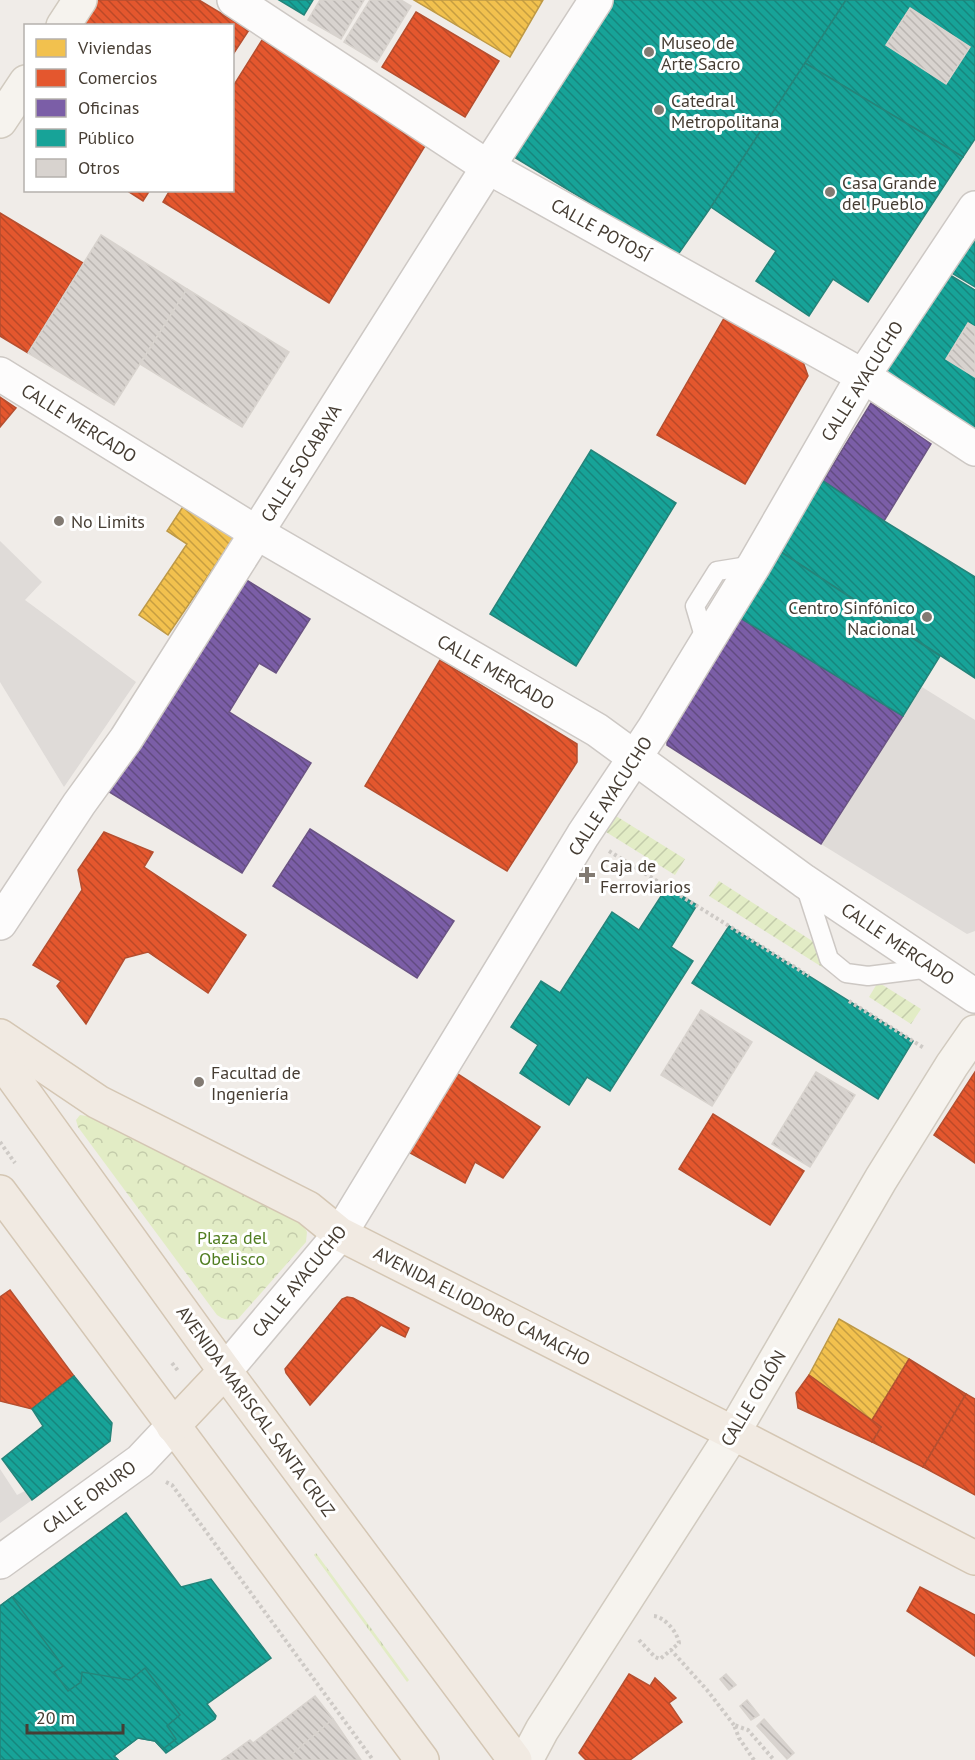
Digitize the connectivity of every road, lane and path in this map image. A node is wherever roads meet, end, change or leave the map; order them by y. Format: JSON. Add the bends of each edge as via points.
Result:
{"nodes":[{"id":1,"x":80,"y":0,"type":"edge"},
{"id":2,"x":234,"y":0,"type":"edge"},
{"id":3,"x":597,"y":0,"type":"edge"},
{"id":4,"x":64,"y":24,"type":"edge"},
{"id":5,"x":24,"y":85,"type":"edge"},
{"id":6,"x":0,"y":121,"type":"edge"},
{"id":7,"x":488,"y":167,"type":"junction"},
{"id":8,"x":975,"y":208,"type":"edge"},
{"id":9,"x":0,"y":374,"type":"edge"},
{"id":10,"x":862,"y":376,"type":"junction"},
{"id":11,"x":975,"y":448,"type":"edge"},
{"id":12,"x":257,"y":533,"type":"junction"},
{"id":13,"x":636,"y":757,"type":"junction"},
{"id":14,"x":583,"y":835,"type":"junction"},
{"id":15,"x":804,"y":882,"type":"junction"},
{"id":16,"x":0,"y":923,"type":"edge"},
{"id":17,"x":936,"y":968,"type":"junction"},
{"id":18,"x":813,"y":979,"type":"dead end"},
{"id":19,"x":975,"y":996,"type":"edge"},
{"id":20,"x":843,"y":998,"type":"dead end"},
{"id":21,"x":975,"y":1032,"type":"edge"},
{"id":22,"x":0,"y":1036,"type":"edge"},
{"id":23,"x":0,"y":1059,"type":"edge"},
{"id":24,"x":952,"y":1065,"type":"junction"},
{"id":25,"x":0,"y":1192,"type":"edge"},
{"id":26,"x":340,"y":1234,"type":"junction"},
{"id":27,"x":225,"y":1371,"type":"junction"},
{"id":28,"x":173,"y":1426,"type":"junction"},
{"id":29,"x":734,"y":1433,"type":"junction"},
{"id":30,"x":164,"y":1480,"type":"dead end"},
{"id":31,"x":975,"y":1558,"type":"edge"},
{"id":32,"x":0,"y":1562,"type":"edge"},
{"id":33,"x":661,"y":1617,"type":"dead end"},
{"id":34,"x":640,"y":1641,"type":"dead end"},
{"id":35,"x":671,"y":1650,"type":"junction"},
{"id":36,"x":734,"y":1725,"type":"junction"},
{"id":37,"x":373,"y":1760,"type":"edge"},
{"id":38,"x":422,"y":1760,"type":"edge"},
{"id":39,"x":515,"y":1760,"type":"edge"},
{"id":40,"x":526,"y":1760,"type":"edge"},
{"id":41,"x":754,"y":1760,"type":"edge"},
{"id":42,"x":774,"y":1760,"type":"edge"}],
"edges":[{"from":1,"to":4,"type":"main road"},
{"from":2,"to":7,"type":"street","name":"CALLE POTOSÍ"},
{"from":3,"to":7,"type":"street","name":"CALLE SOCABAYA"},
{"from":5,"to":6,"type":"main road"},
{"from":7,"to":10,"type":"street","name":"CALLE POTOSÍ"},
{"from":7,"to":12,"type":"street","name":"CALLE SOCABAYA"},
{"from":8,"to":10,"type":"street","name":"CALLE AYACUCHO"},
{"from":9,"to":12,"type":"street","name":"CALLE MERCADO"},
{"from":10,"to":11,"type":"street","name":"CALLE POTOSÍ"},
{"from":10,"to":13,"type":"street","name":"CALLE AYACUCHO"},
{"from":12,"to":13,"type":"street","name":"CALLE MERCADO","via":[[597,730]]},
{"from":12,"to":16,"type":"street","name":"CALLE SOCABAYA","via":[[126,739]]},
{"from":13,"to":14,"type":"street","name":"CALLE AYACUCHO"},
{"from":13,"to":15,"type":"street","name":"CALLE MERCADO"},
{"from":14,"to":18,"type":"path"},
{"from":14,"to":26,"type":"street","name":"CALLE AYACUCHO"},
{"from":15,"to":17,"type":"street","name":"CALLE MERCADO"},
{"from":15,"to":17,"type":"lane","via":[[829,959],[846,973],[868,976]]},
{"from":17,"to":19,"type":"street","name":"CALLE MERCADO"},
{"from":20,"to":24,"type":"path"},
{"from":21,"to":24,"type":"main road","name":"CALLE COLÓN"},
{"from":22,"to":26,"type":"main road","name":"AVENIDA ELIODORO CAMACHO","via":[[98,1102],[308,1208]]},
{"from":23,"to":27,"type":"main road","name":"AVENIDA MARISCAL SANTA CRUZ"},
{"from":24,"to":29,"type":"main road","name":"CALLE COLÓN"},
{"from":25,"to":28,"type":"main road"},
{"from":26,"to":27,"type":"street","name":"CALLE AYACUCHO"},
{"from":26,"to":29,"type":"main road","name":"AVENIDA ELIODORO CAMACHO"},
{"from":27,"to":28,"type":"main road"},
{"from":27,"to":39,"type":"main road","name":"AVENIDA MARISCAL SANTA CRUZ"},
{"from":28,"to":32,"type":"street","name":"CALLE ORURO","via":[[140,1461]]},
{"from":28,"to":38,"type":"main road"},
{"from":29,"to":31,"type":"main road","name":"AVENIDA ELIODORO CAMACHO"},
{"from":29,"to":40,"type":"main road","name":"CALLE COLÓN"},
{"from":30,"to":37,"type":"path","via":[[172,1485]]},
{"from":33,"to":35,"type":"path","via":[[678,1636],[679,1643]]},
{"from":34,"to":35,"type":"path","via":[[660,1659]]},
{"from":35,"to":36,"type":"path"},
{"from":36,"to":41,"type":"path"},
{"from":36,"to":42,"type":"path","via":[[748,1730]]}]}
